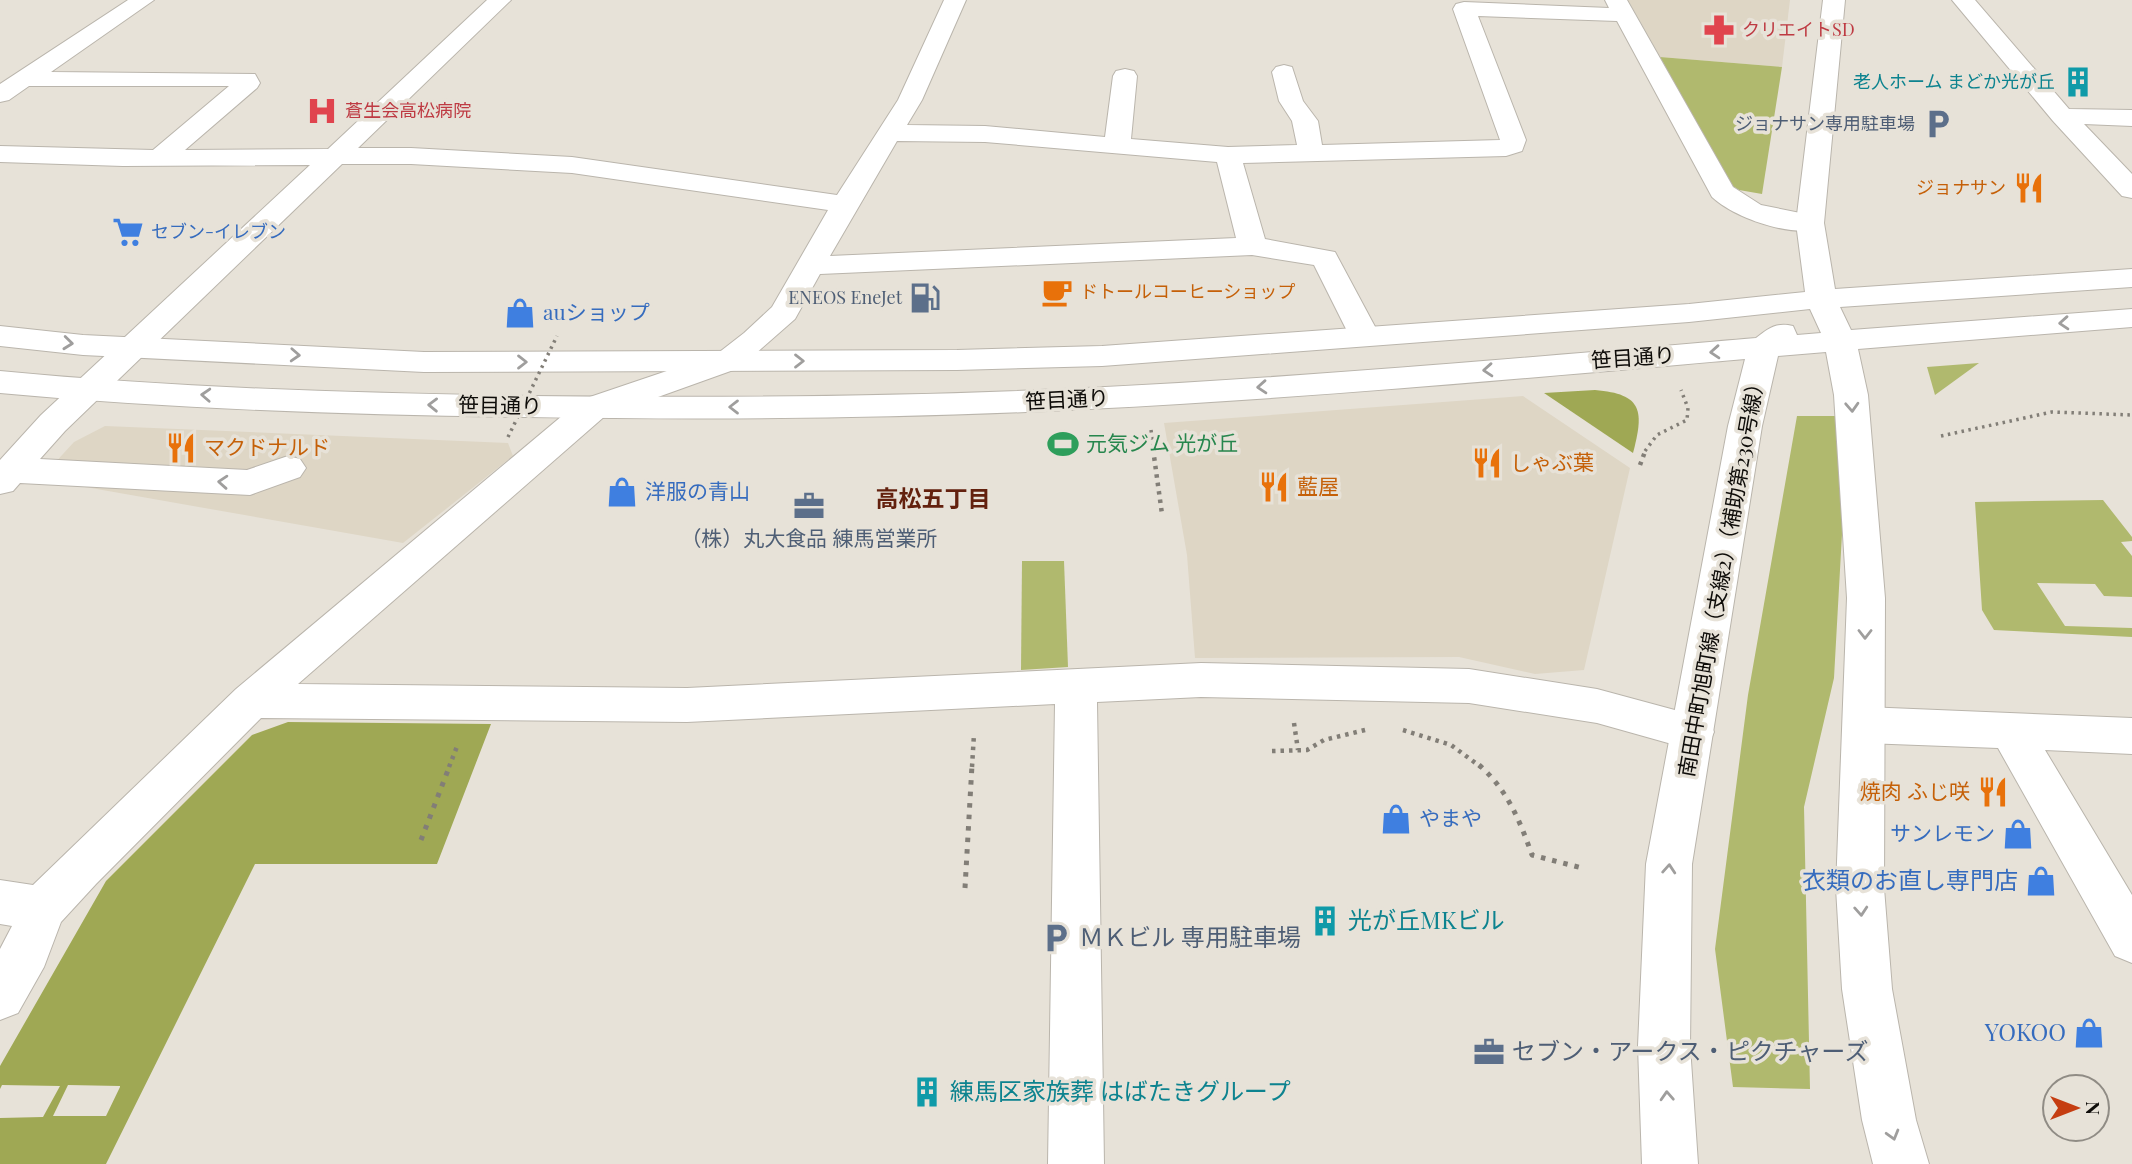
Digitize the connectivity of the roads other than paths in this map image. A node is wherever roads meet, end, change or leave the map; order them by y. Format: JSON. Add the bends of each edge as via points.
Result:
{"nodes":[{"id":1,"x":143,"y":0,"type":"edge"},
{"id":2,"x":500,"y":0,"type":"edge"},
{"id":3,"x":955,"y":0,"type":"edge"},
{"id":4,"x":1834,"y":0,"type":"edge"},
{"id":5,"x":1963,"y":0,"type":"edge"},
{"id":6,"x":1620,"y":7,"type":"edge"},
{"id":7,"x":1284,"y":72,"type":"dead end"},
{"id":8,"x":1125,"y":76,"type":"dead end"},
{"id":9,"x":24,"y":79,"type":"junction"},
{"id":10,"x":0,"y":95,"type":"edge"},
{"id":11,"x":2062,"y":116,"type":"junction"},
{"id":12,"x":2132,"y":118,"type":"edge"},
{"id":13,"x":890,"y":133,"type":"junction"},
{"id":14,"x":1117,"y":146,"type":"junction"},
{"id":15,"x":0,"y":153,"type":"edge"},
{"id":16,"x":1311,"y":153,"type":"junction"},
{"id":17,"x":1228,"y":155,"type":"junction"},
{"id":18,"x":337,"y":156,"type":"junction"},
{"id":19,"x":159,"y":158,"type":"junction"},
{"id":20,"x":2132,"y":190,"type":"edge"},
{"id":21,"x":845,"y":204,"type":"junction"},
{"id":22,"x":1810,"y":223,"type":"junction"},
{"id":23,"x":1252,"y":246,"type":"junction"},
{"id":24,"x":810,"y":266,"type":"junction"},
{"id":25,"x":2132,"y":278,"type":"edge"},
{"id":26,"x":1821,"y":299,"type":"junction"},
{"id":27,"x":2132,"y":318,"type":"edge"},
{"id":28,"x":0,"y":336,"type":"edge"},
{"id":29,"x":1364,"y":336,"type":"junction"},
{"id":30,"x":1840,"y":340,"type":"junction"},
{"id":31,"x":132,"y":347,"type":"junction"},
{"id":32,"x":1764,"y":348,"type":"junction"},
{"id":33,"x":727,"y":361,"type":"junction"},
{"id":34,"x":0,"y":382,"type":"edge"},
{"id":35,"x":89,"y":389,"type":"junction"},
{"id":36,"x":593,"y":408,"type":"junction"},
{"id":37,"x":288,"y":468,"type":"dead end"},
{"id":38,"x":6,"y":476,"type":"edge"},
{"id":39,"x":1076,"y":686,"type":"junction"},
{"id":40,"x":251,"y":701,"type":"junction"},
{"id":41,"x":1865,"y":725,"type":"junction"},
{"id":42,"x":2010,"y":730,"type":"junction"},
{"id":43,"x":1693,"y":732,"type":"junction"},
{"id":44,"x":2132,"y":736,"type":"edge"},
{"id":45,"x":21,"y":906,"type":"edge"},
{"id":46,"x":2132,"y":940,"type":"edge"},
{"id":47,"x":0,"y":995,"type":"edge"},
{"id":48,"x":1076,"y":1164,"type":"edge"},
{"id":49,"x":1670,"y":1164,"type":"edge"},
{"id":50,"x":1901,"y":1164,"type":"edge"}],
"edges":[{"from":1,"to":9,"type":"street"},
{"from":2,"to":18,"type":"street"},
{"from":3,"to":13,"type":"street"},
{"from":4,"to":22,"type":"street"},
{"from":5,"to":11,"type":"street"},
{"from":6,"to":16,"type":"street","via":[[1464,9],[1513,145]]},
{"from":6,"to":22,"type":"street","via":[[1722,191],[1757,214]]},
{"from":7,"to":16,"type":"street","via":[[1291,101],[1305,121]]},
{"from":8,"to":14,"type":"street"},
{"from":9,"to":10,"type":"street"},
{"from":9,"to":19,"type":"street","via":[[246,79],[248,83]]},
{"from":11,"to":12,"type":"street"},
{"from":11,"to":20,"type":"street"},
{"from":13,"to":14,"type":"street","via":[[985,134]]},
{"from":13,"to":21,"type":"street"},
{"from":14,"to":17,"type":"street"},
{"from":15,"to":19,"type":"street"},
{"from":16,"to":17,"type":"street"},
{"from":17,"to":23,"type":"street"},
{"from":18,"to":19,"type":"street"},
{"from":18,"to":21,"type":"street","via":[[572,165]]},
{"from":18,"to":31,"type":"street"},
{"from":21,"to":24,"type":"street"},
{"from":22,"to":26,"type":"street"},
{"from":23,"to":24,"type":"street"},
{"from":23,"to":29,"type":"street","via":[[1325,258]]},
{"from":24,"to":33,"type":"street","via":[[784,312]]},
{"from":25,"to":26,"type":"street","name":"笹目通り"},
{"from":26,"to":29,"type":"street","name":"笹目通り"},
{"from":26,"to":30,"type":"street"},
{"from":26,"to":32,"type":"street","name":"南田中町旭町線（支線2）（補助第230号線）"},
{"from":27,"to":30,"type":"street","name":"笹目通り","one_way":true},
{"from":28,"to":31,"type":"street","name":"笹目通り","one_way":true},
{"from":33,"to":29,"type":"street","name":"笹目通り","one_way":true,"via":[[1102,356]]},
{"from":30,"to":32,"type":"street","name":"笹目通り"},
{"from":30,"to":41,"type":"street","one_way":true,"via":[[1851,395],[1866,598]]},
{"from":31,"to":33,"type":"street","name":"笹目通り","one_way":true,"via":[[424,362]]},
{"from":31,"to":35,"type":"street"},
{"from":32,"to":36,"type":"street","name":"笹目通り","one_way":true,"via":[[1094,398],[936,405]]},
{"from":32,"to":43,"type":"street","name":"南田中町旭町線（支線2）（補助第230号線）","via":[[1745,426]]},
{"from":33,"to":36,"type":"street"},
{"from":34,"to":35,"type":"street","name":"笹目通り"},
{"from":36,"to":35,"type":"street","name":"笹目通り","one_way":true,"via":[[335,403]]},
{"from":35,"to":38,"type":"street"},
{"from":36,"to":40,"type":"street"},
{"from":37,"to":38,"type":"street","one_way":true,"via":[[250,483]]},
{"from":39,"to":40,"type":"street","via":[[687,705]]},
{"from":39,"to":43,"type":"street","via":[[1201,680],[1469,687],[1597,706]]},
{"from":39,"to":48,"type":"street"},
{"from":40,"to":45,"type":"street","via":[[79,869]]},
{"from":41,"to":42,"type":"street"},
{"from":41,"to":50,"type":"street","one_way":true,"via":[[1860,888],[1867,989]]},
{"from":42,"to":44,"type":"street"},
{"from":42,"to":46,"type":"street"},
{"from":49,"to":43,"type":"street","name":"南田中町旭町線（支線2）（補助第230号線）","one_way":true,"via":[[1664,1046],[1669,864]]},
{"from":45,"to":47,"type":"street","via":[[27,950]]}]}
